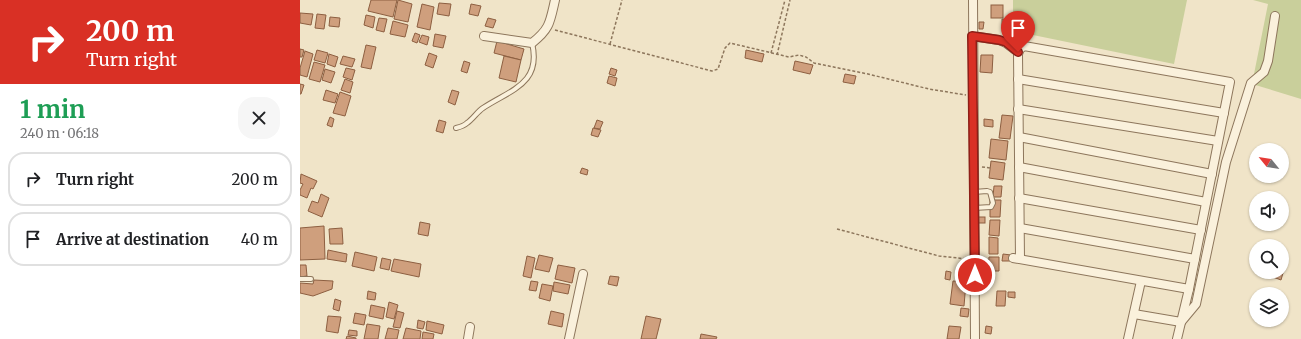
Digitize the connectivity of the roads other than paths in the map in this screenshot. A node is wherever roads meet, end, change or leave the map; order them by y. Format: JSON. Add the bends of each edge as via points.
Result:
{"nodes":[{"id":1,"x":555,"y":0,"type":"edge"},
{"id":2,"x":973,"y":0,"type":"edge"},
{"id":3,"x":1275,"y":16,"type":"dead end"},
{"id":4,"x":484,"y":36,"type":"dead end"},
{"id":5,"x":972,"y":36,"type":"junction"},
{"id":6,"x":532,"y":43,"type":"junction"},
{"id":7,"x":1018,"y":52,"type":"junction"},
{"id":8,"x":1018,"y":79,"type":"junction"},
{"id":9,"x":1018,"y":110,"type":"junction"},
{"id":10,"x":1224,"y":113,"type":"junction"},
{"id":11,"x":456,"y":128,"type":"dead end"},
{"id":12,"x":1019,"y":137,"type":"junction"},
{"id":13,"x":1218,"y":141,"type":"junction"},
{"id":14,"x":1019,"y":167,"type":"junction"},
{"id":15,"x":1212,"y":174,"type":"junction"},
{"id":16,"x":974,"y":192,"type":"junction"},
{"id":17,"x":1020,"y":198,"type":"junction"},
{"id":18,"x":1206,"y":202,"type":"junction"},
{"id":19,"x":974,"y":208,"type":"junction"},
{"id":20,"x":1020,"y":228,"type":"junction"},
{"id":21,"x":1201,"y":230,"type":"junction"},
{"id":22,"x":1195,"y":259,"type":"junction"},
{"id":23,"x":583,"y":274,"type":"dead end"},
{"id":24,"x":300,"y":279,"type":"edge"},
{"id":25,"x":311,"y":279,"type":"dead end"},
{"id":26,"x":1141,"y":281,"type":"junction"},
{"id":27,"x":1189,"y":289,"type":"junction"},
{"id":28,"x":1134,"y":314,"type":"junction"},
{"id":29,"x":1181,"y":322,"type":"junction"},
{"id":30,"x":470,"y":327,"type":"dead end"},
{"id":31,"x":468,"y":339,"type":"edge"},
{"id":32,"x":568,"y":339,"type":"edge"},
{"id":33,"x":975,"y":339,"type":"edge"},
{"id":34,"x":1128,"y":339,"type":"edge"},
{"id":35,"x":1177,"y":339,"type":"edge"}],
"edges":[{"from":1,"to":6,"type":"street","via":[[548,28]]},
{"from":2,"to":5,"type":"street"},
{"from":3,"to":29,"type":"street","via":[[1268,61],[1264,72],[1252,83],[1226,162],[1196,304]]},
{"from":4,"to":6,"type":"street"},
{"from":5,"to":7,"type":"street","via":[[1006,42]]},
{"from":5,"to":16,"type":"street"},
{"from":6,"to":11,"type":"lane","via":[[533,67],[524,83],[482,109],[466,124]]},
{"from":7,"to":8,"type":"street"},
{"from":7,"to":10,"type":"street","via":[[1024,46],[1230,82]]},
{"from":8,"to":9,"type":"street"},
{"from":8,"to":10,"type":"street"},
{"from":9,"to":12,"type":"street"},
{"from":9,"to":13,"type":"street"},
{"from":10,"to":13,"type":"street"},
{"from":12,"to":14,"type":"street"},
{"from":12,"to":15,"type":"street"},
{"from":13,"to":15,"type":"street"},
{"from":14,"to":17,"type":"street"},
{"from":14,"to":18,"type":"street"},
{"from":15,"to":18,"type":"street"},
{"from":16,"to":19,"type":"street"},
{"from":16,"to":19,"type":"lane","via":[[990,192],[992,203],[988,208]]},
{"from":17,"to":20,"type":"street"},
{"from":17,"to":21,"type":"street"},
{"from":18,"to":21,"type":"street"},
{"from":19,"to":33,"type":"street"},
{"from":20,"to":22,"type":"street"},
{"from":20,"to":26,"type":"street","via":[[1017,258]]},
{"from":21,"to":22,"type":"street"},
{"from":22,"to":27,"type":"street"},
{"from":23,"to":32,"type":"street"},
{"from":24,"to":25,"type":"lane"},
{"from":26,"to":27,"type":"street"},
{"from":26,"to":28,"type":"street"},
{"from":27,"to":29,"type":"street"},
{"from":28,"to":29,"type":"street"},
{"from":28,"to":34,"type":"street"},
{"from":29,"to":35,"type":"street"},
{"from":30,"to":31,"type":"street"}]}
